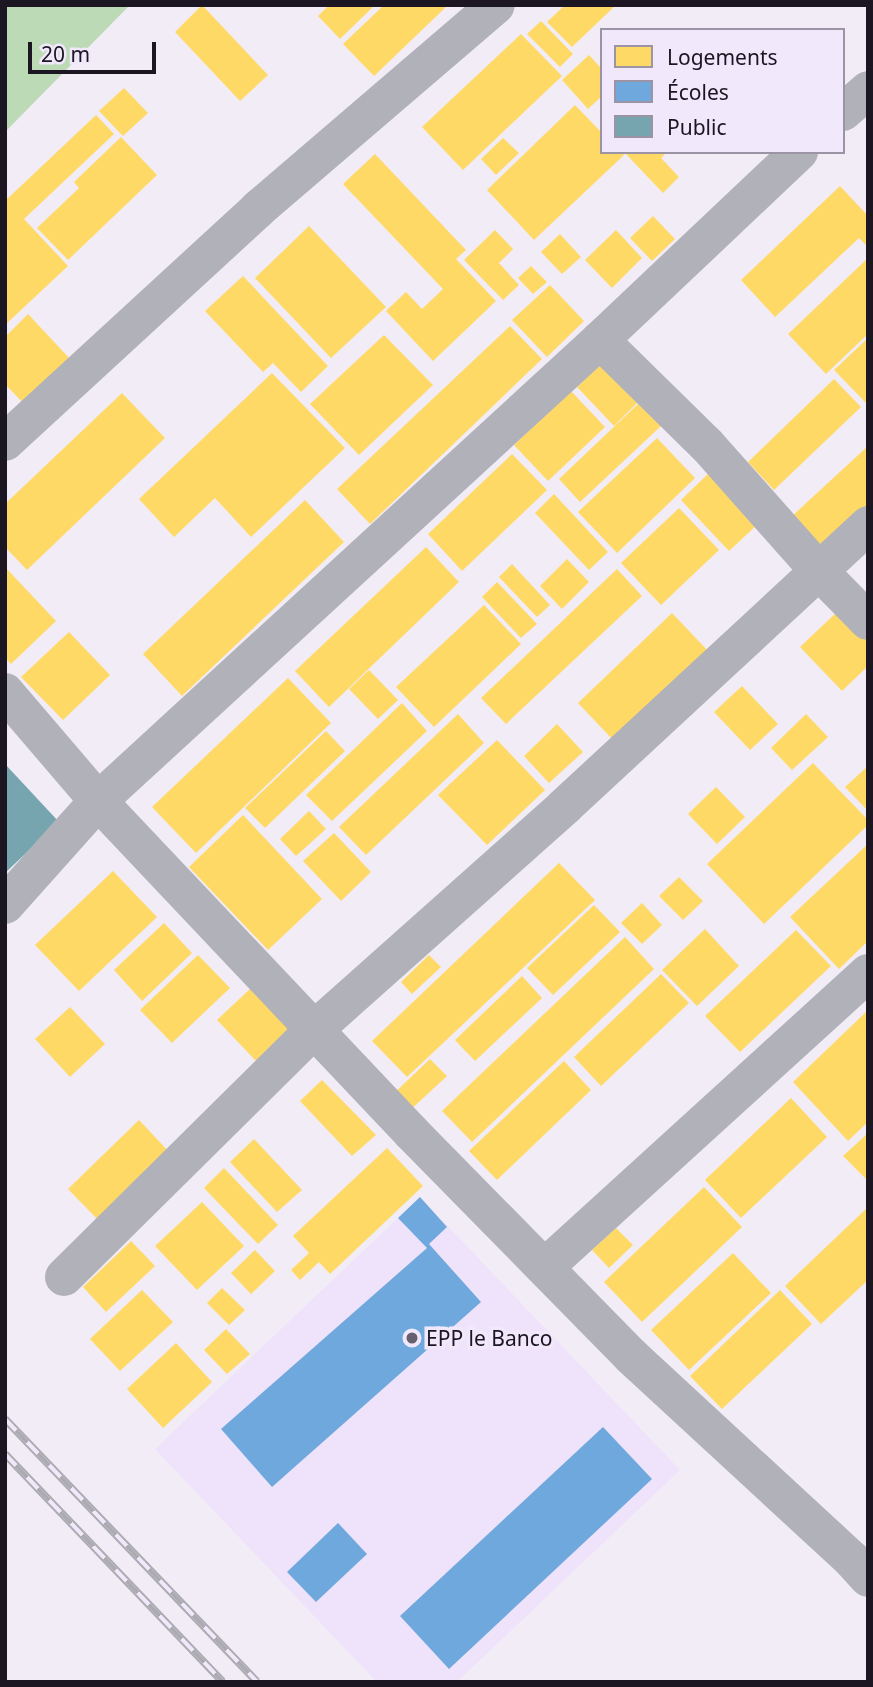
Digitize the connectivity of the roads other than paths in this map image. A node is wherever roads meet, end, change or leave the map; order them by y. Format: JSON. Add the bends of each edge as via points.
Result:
{"nodes":[{"id":1,"x":496,"y":5,"type":"edge"},
{"id":2,"x":868,"y":90,"type":"edge"},
{"id":3,"x":845,"y":110,"type":"edge"},
{"id":4,"x":797,"y":154,"type":"edge"},
{"id":5,"x":600,"y":340,"type":"junction"},
{"id":6,"x":5,"y":442,"type":"edge"},
{"id":7,"x":868,"y":526,"type":"edge"},
{"id":8,"x":819,"y":571,"type":"junction"},
{"id":9,"x":868,"y":621,"type":"edge"},
{"id":10,"x":5,"y":692,"type":"edge"},
{"id":11,"x":98,"y":801,"type":"junction"},
{"id":12,"x":5,"y":905,"type":"edge"},
{"id":13,"x":868,"y":973,"type":"edge"},
{"id":14,"x":314,"y":1030,"type":"junction"},
{"id":15,"x":545,"y":1267,"type":"junction"},
{"id":16,"x":64,"y":1277,"type":"dead end"},
{"id":17,"x":860,"y":1569,"type":"edge"}],
"edges":[{"from":1,"to":6,"type":"street","via":[[258,209]]},
{"from":2,"to":3,"type":"street"},
{"from":4,"to":5,"type":"street"},
{"from":5,"to":8,"type":"street","via":[[707,445]]},
{"from":5,"to":11,"type":"street"},
{"from":7,"to":8,"type":"street"},
{"from":8,"to":9,"type":"street"},
{"from":8,"to":14,"type":"street"},
{"from":10,"to":11,"type":"street"},
{"from":11,"to":12,"type":"street"},
{"from":11,"to":14,"type":"street"},
{"from":13,"to":15,"type":"street"},
{"from":14,"to":15,"type":"street"},
{"from":14,"to":16,"type":"street"},
{"from":15,"to":17,"type":"street","via":[[631,1356]]}]}
